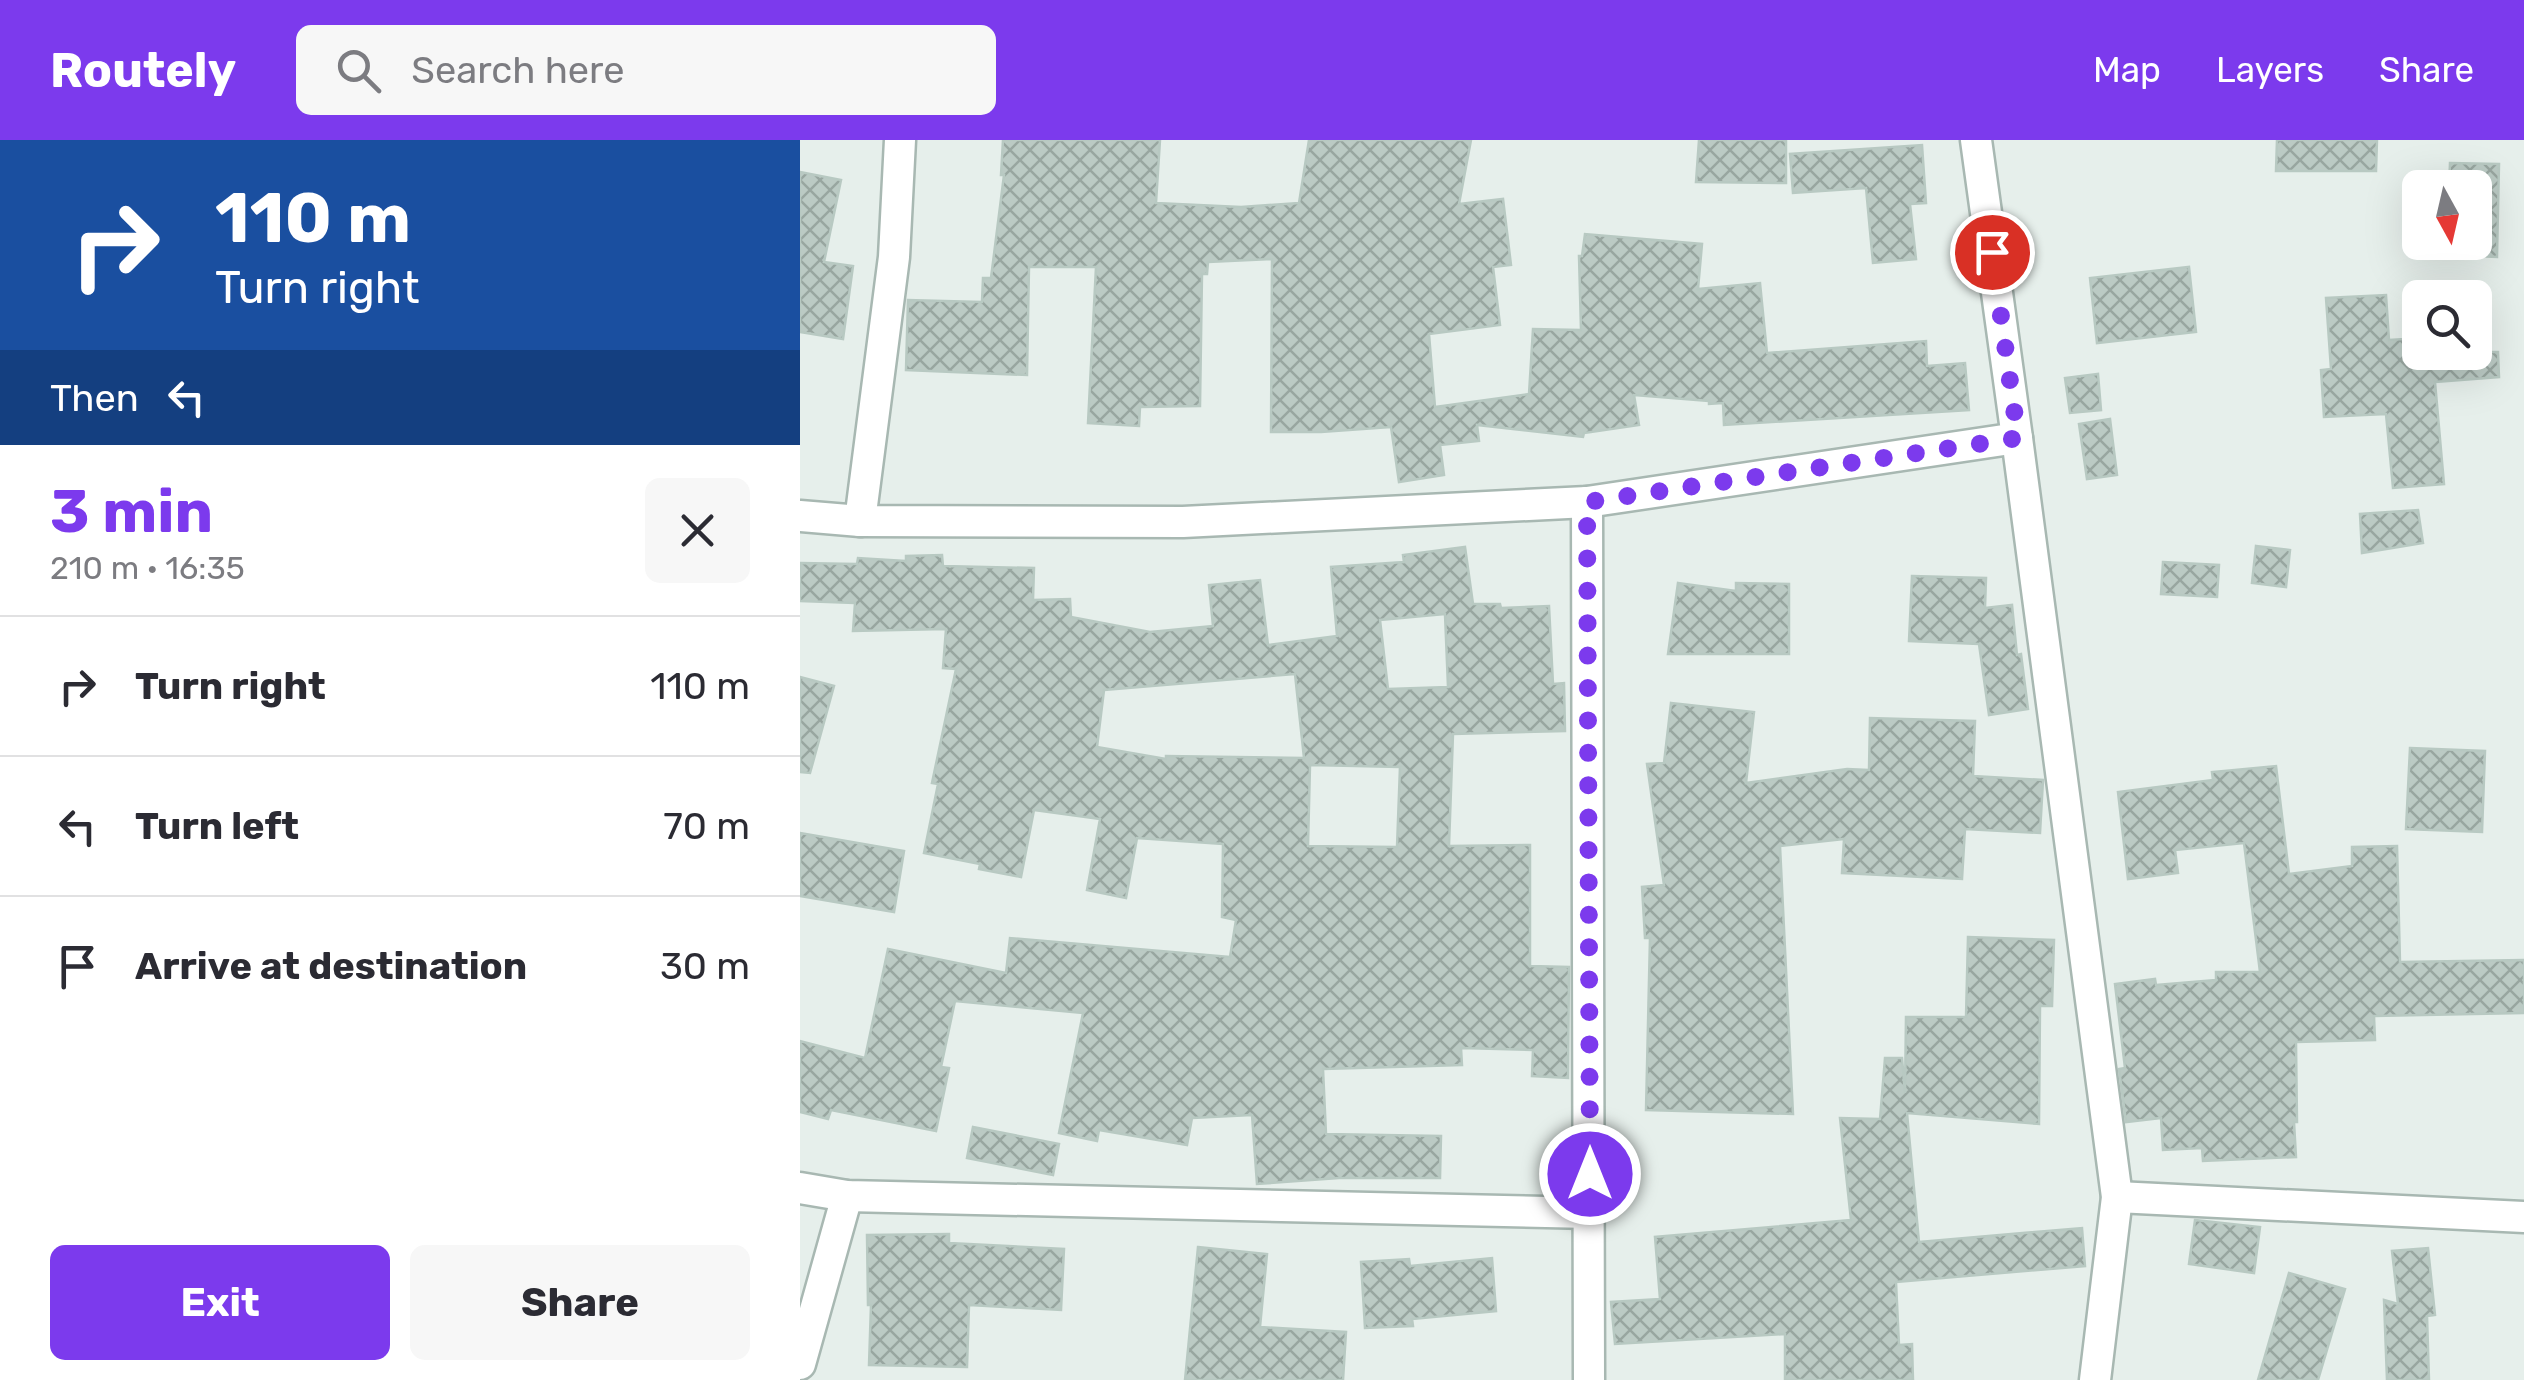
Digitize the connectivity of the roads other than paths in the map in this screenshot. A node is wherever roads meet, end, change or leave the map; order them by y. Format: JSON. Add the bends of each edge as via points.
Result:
{"nodes":[{"id":1,"x":900,"y":140,"type":"edge"},
{"id":2,"x":1976,"y":140,"type":"edge"},
{"id":3,"x":2018,"y":438,"type":"junction"},
{"id":4,"x":1587,"y":502,"type":"junction"},
{"id":5,"x":800,"y":516,"type":"edge"},
{"id":6,"x":860,"y":521,"type":"junction"},
{"id":7,"x":800,"y":1188,"type":"edge"},
{"id":8,"x":847,"y":1196,"type":"junction"},
{"id":9,"x":2116,"y":1197,"type":"junction"},
{"id":10,"x":1590,"y":1213,"type":"junction"},
{"id":11,"x":2524,"y":1218,"type":"edge"},
{"id":12,"x":800,"y":1364,"type":"edge"},
{"id":13,"x":1589,"y":1380,"type":"edge"},
{"id":14,"x":2095,"y":1380,"type":"edge"}],
"edges":[{"from":1,"to":6,"type":"street","via":[[894,257]]},
{"from":2,"to":3,"type":"street"},
{"from":3,"to":4,"type":"street"},
{"from":3,"to":9,"type":"street"},
{"from":4,"to":6,"type":"street","via":[[1183,522]]},
{"from":4,"to":10,"type":"street"},
{"from":5,"to":6,"type":"street"},
{"from":7,"to":8,"type":"street"},
{"from":8,"to":10,"type":"street"},
{"from":8,"to":12,"type":"street"},
{"from":9,"to":11,"type":"street"},
{"from":9,"to":14,"type":"street"},
{"from":10,"to":13,"type":"street"}]}
